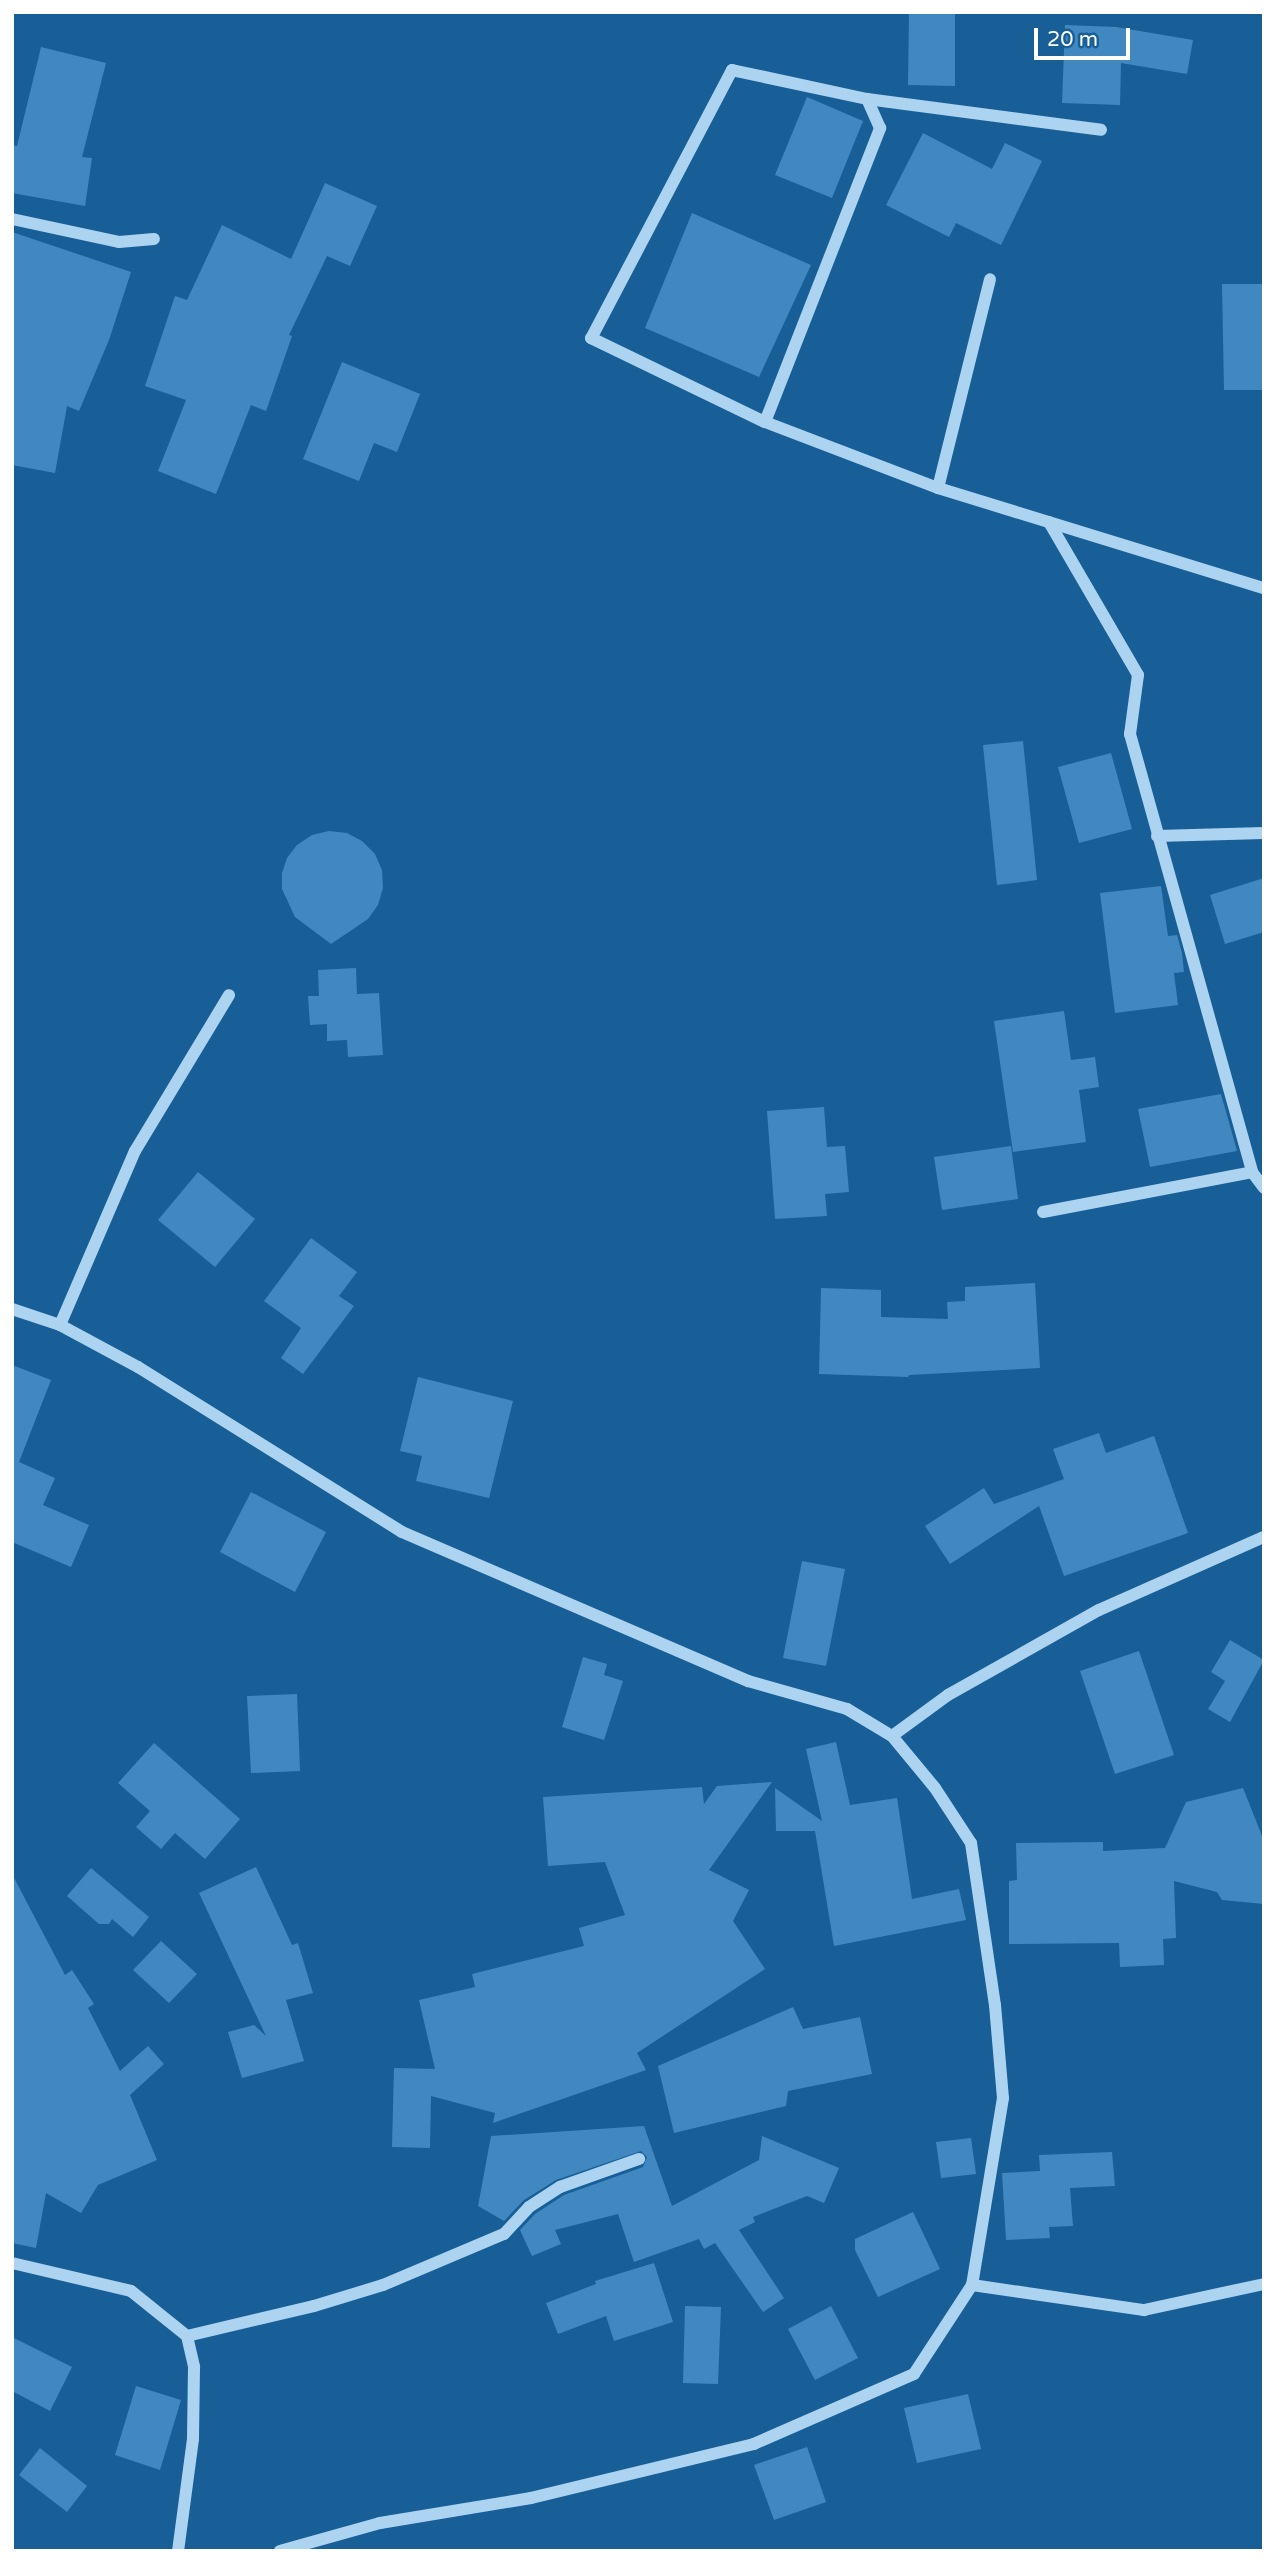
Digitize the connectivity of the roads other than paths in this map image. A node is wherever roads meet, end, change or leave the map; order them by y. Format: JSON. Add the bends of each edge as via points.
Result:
{"nodes":[{"id":1,"x":867,"y":99,"type":"junction"},
{"id":2,"x":1101,"y":130,"type":"dead end"},
{"id":3,"x":12,"y":219,"type":"edge"},
{"id":4,"x":154,"y":239,"type":"dead end"},
{"id":5,"x":990,"y":279,"type":"dead end"},
{"id":6,"x":765,"y":422,"type":"junction"},
{"id":7,"x":938,"y":488,"type":"junction"},
{"id":8,"x":1049,"y":522,"type":"junction"},
{"id":9,"x":1264,"y":588,"type":"edge"},
{"id":10,"x":1264,"y":833,"type":"edge"},
{"id":11,"x":1157,"y":836,"type":"junction"},
{"id":12,"x":229,"y":995,"type":"dead end"},
{"id":13,"x":1252,"y":1171,"type":"junction"},
{"id":14,"x":1264,"y":1188,"type":"edge"},
{"id":15,"x":1043,"y":1212,"type":"dead end"},
{"id":16,"x":12,"y":1309,"type":"edge"},
{"id":17,"x":60,"y":1325,"type":"junction"},
{"id":18,"x":1264,"y":1537,"type":"edge"},
{"id":19,"x":892,"y":1735,"type":"junction"},
{"id":20,"x":639,"y":2160,"type":"dead end"},
{"id":21,"x":12,"y":2263,"type":"edge"},
{"id":22,"x":1264,"y":2284,"type":"edge"},
{"id":23,"x":972,"y":2285,"type":"junction"},
{"id":24,"x":187,"y":2336,"type":"junction"},
{"id":25,"x":178,"y":2551,"type":"edge"},
{"id":26,"x":280,"y":2551,"type":"edge"}],
"edges":[{"from":1,"to":2,"type":"street"},
{"from":1,"to":6,"type":"street","via":[[880,128]]},
{"from":1,"to":6,"type":"street","via":[[732,70],[591,338]]},
{"from":3,"to":4,"type":"street","via":[[118,242]]},
{"from":5,"to":7,"type":"street"},
{"from":6,"to":7,"type":"street"},
{"from":7,"to":8,"type":"street"},
{"from":8,"to":9,"type":"street"},
{"from":8,"to":11,"type":"street","via":[[1138,675],[1130,734]]},
{"from":10,"to":11,"type":"street"},
{"from":11,"to":13,"type":"street"},
{"from":12,"to":17,"type":"street","via":[[135,1151]]},
{"from":13,"to":14,"type":"street"},
{"from":13,"to":15,"type":"street"},
{"from":16,"to":17,"type":"street"},
{"from":17,"to":19,"type":"street","via":[[138,1367],[402,1532],[748,1681],[847,1709]]},
{"from":18,"to":19,"type":"street","via":[[1099,1610],[948,1695]]},
{"from":19,"to":23,"type":"street","via":[[971,1843],[983,1914],[1003,2098]]},
{"from":20,"to":24,"type":"street","via":[[560,2187],[529,2207],[504,2234],[383,2285]]},
{"from":21,"to":24,"type":"street","via":[[131,2291]]},
{"from":22,"to":23,"type":"street","via":[[1143,2311]]},
{"from":23,"to":26,"type":"street","via":[[914,2374],[754,2444],[531,2498],[380,2523]]},
{"from":24,"to":25,"type":"street","via":[[194,2367],[193,2439]]}]}
